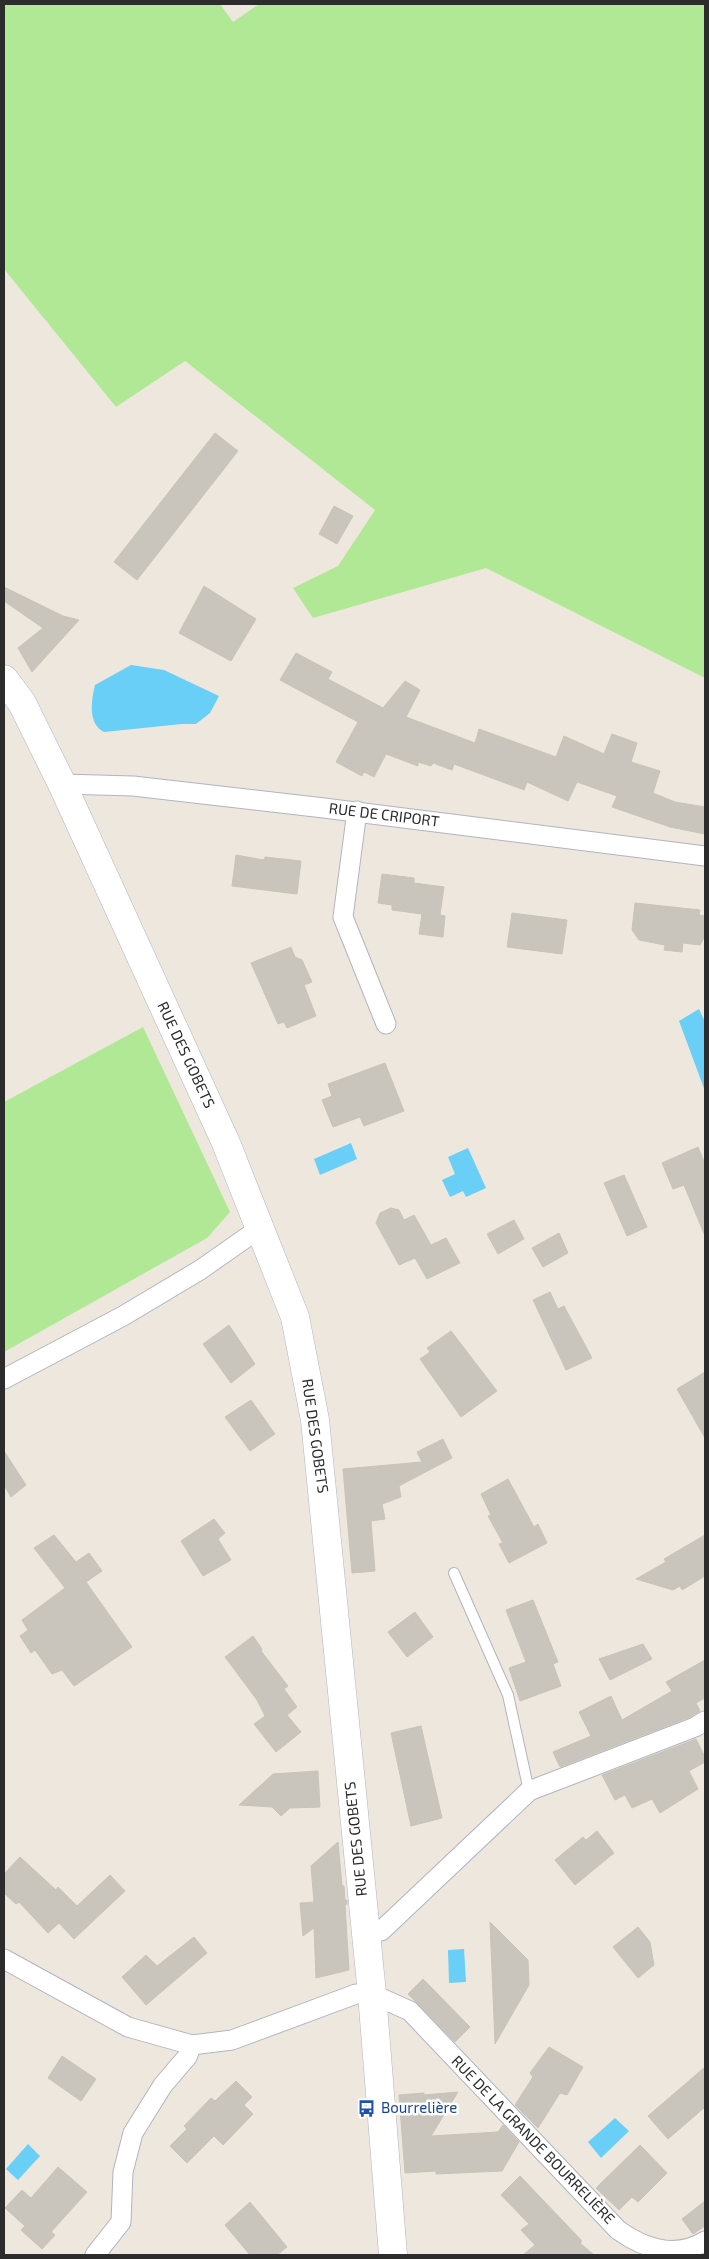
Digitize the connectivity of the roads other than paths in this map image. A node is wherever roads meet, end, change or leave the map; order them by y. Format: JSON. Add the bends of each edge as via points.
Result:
{"nodes":[{"id":1,"x":4,"y":679,"type":"edge"},
{"id":2,"x":62,"y":784,"type":"junction"},
{"id":3,"x":357,"y":811,"type":"junction"},
{"id":4,"x":705,"y":856,"type":"edge"},
{"id":5,"x":386,"y":1024,"type":"dead end"},
{"id":6,"x":260,"y":1228,"type":"junction"},
{"id":7,"x":4,"y":1379,"type":"edge"},
{"id":8,"x":454,"y":1573,"type":"dead end"},
{"id":9,"x":705,"y":1721,"type":"edge"},
{"id":10,"x":529,"y":1791,"type":"junction"},
{"id":11,"x":366,"y":1934,"type":"junction"},
{"id":12,"x":4,"y":1958,"type":"edge"},
{"id":13,"x":372,"y":1994,"type":"junction"},
{"id":14,"x":192,"y":2044,"type":"junction"},
{"id":15,"x":705,"y":2241,"type":"edge"},
{"id":16,"x":95,"y":2255,"type":"edge"},
{"id":17,"x":393,"y":2255,"type":"edge"}],
"edges":[{"from":1,"to":2,"type":"main road","name":"RUE DES GOBETS","via":[[22,703]]},
{"from":2,"to":3,"type":"street","name":"RUE DE CRIPORT","via":[[133,786]]},
{"from":2,"to":6,"type":"main road","name":"RUE DES GOBETS","via":[[226,1143]]},
{"from":3,"to":4,"type":"street","name":"RUE DE CRIPORT"},
{"from":3,"to":5,"type":"street","via":[[343,916]]},
{"from":6,"to":7,"type":"street","via":[[200,1270],[123,1316]]},
{"from":6,"to":11,"type":"main road","name":"RUE DES GOBETS","via":[[295,1317],[316,1420]]},
{"from":8,"to":10,"type":"lane","via":[[508,1695]]},
{"from":9,"to":10,"type":"street"},
{"from":10,"to":11,"type":"street","via":[[380,1931]]},
{"from":11,"to":13,"type":"main road","name":"RUE DES GOBETS"},
{"from":12,"to":14,"type":"street","via":[[128,2026]]},
{"from":13,"to":14,"type":"street","via":[[356,1994],[232,2040]]},
{"from":13,"to":15,"type":"street","name":"RUE DE LA GRANDE BOURRELIÈRE","via":[[410,2011],[618,2230],[640,2246],[664,2254],[694,2250]]},
{"from":13,"to":17,"type":"main road","name":"RUE DES GOBETS"},
{"from":14,"to":16,"type":"street","via":[[187,2057],[163,2085],[133,2133],[123,2172],[121,2222]]}]}
